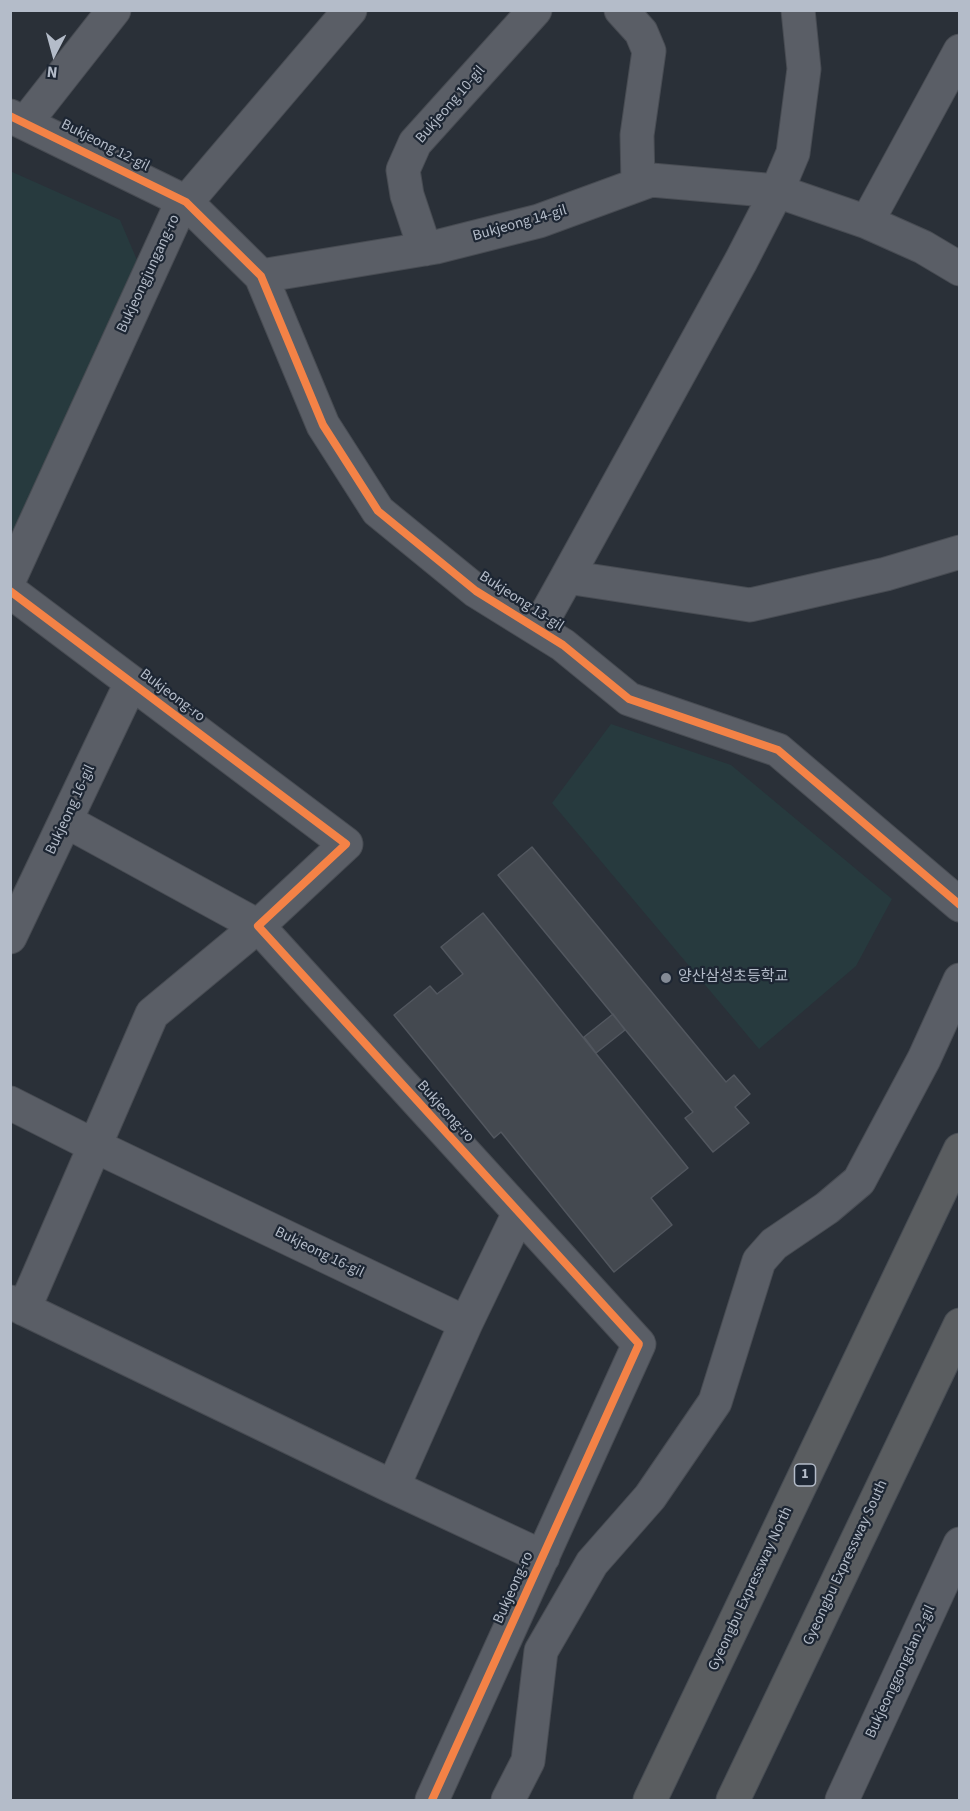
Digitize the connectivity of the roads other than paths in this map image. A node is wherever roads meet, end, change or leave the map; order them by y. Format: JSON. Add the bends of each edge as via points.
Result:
{"nodes":[{"id":1,"x":350,"y":10,"type":"edge"},
{"id":2,"x":535,"y":10,"type":"edge"},
{"id":3,"x":621,"y":10,"type":"edge"},
{"id":4,"x":798,"y":10,"type":"edge"},
{"id":5,"x":100,"y":15,"type":"edge"},
{"id":6,"x":960,"y":51,"type":"edge"},
{"id":7,"x":18,"y":119,"type":"edge"},
{"id":8,"x":638,"y":184,"type":"junction"},
{"id":9,"x":777,"y":191,"type":"junction"},
{"id":10,"x":186,"y":202,"type":"junction"},
{"id":11,"x":867,"y":222,"type":"junction"},
{"id":12,"x":425,"y":249,"type":"junction"},
{"id":13,"x":959,"y":267,"type":"edge"},
{"id":14,"x":261,"y":276,"type":"junction"},
{"id":15,"x":960,"y":552,"type":"edge"},
{"id":16,"x":567,"y":577,"type":"junction"},
{"id":17,"x":10,"y":578,"type":"edge"},
{"id":18,"x":10,"y":591,"type":"edge"},
{"id":19,"x":538,"y":629,"type":"junction"},
{"id":20,"x":131,"y":682,"type":"junction"},
{"id":21,"x":66,"y":821,"type":"junction"},
{"id":22,"x":960,"y":905,"type":"edge"},
{"id":23,"x":258,"y":926,"type":"junction"},
{"id":24,"x":10,"y":937,"type":"edge"},
{"id":25,"x":960,"y":980,"type":"edge"},
{"id":26,"x":10,"y":1103,"type":"edge"},
{"id":27,"x":95,"y":1146,"type":"junction"},
{"id":28,"x":960,"y":1150,"type":"edge"},
{"id":29,"x":519,"y":1212,"type":"junction"},
{"id":30,"x":17,"y":1305,"type":"edge"},
{"id":31,"x":466,"y":1323,"type":"junction"},
{"id":32,"x":960,"y":1325,"type":"edge"},
{"id":33,"x":393,"y":1487,"type":"junction"},
{"id":34,"x":960,"y":1544,"type":"edge"},
{"id":35,"x":543,"y":1557,"type":"junction"},
{"id":36,"x":432,"y":1800,"type":"edge"},
{"id":37,"x":508,"y":1800,"type":"edge"},
{"id":38,"x":650,"y":1800,"type":"edge"},
{"id":39,"x":733,"y":1800,"type":"edge"},
{"id":40,"x":842,"y":1800,"type":"edge"}],
"edges":[{"from":1,"to":10,"type":"street","name":"Bukjeongjungang-ro"},
{"from":2,"to":12,"type":"street","name":"Bukjeong 10-gil","via":[[411,152],[404,170],[406,186]]},
{"from":3,"to":8,"type":"street","via":[[640,32],[649,51],[637,135]]},
{"from":4,"to":9,"type":"street","via":[[804,69],[793,153]]},
{"from":5,"to":7,"type":"street"},
{"from":6,"to":11,"type":"street"},
{"from":7,"to":10,"type":"street","name":"Bukjeong 12-gil"},
{"from":8,"to":9,"type":"street","name":"Bukjeong 14-gil","via":[[651,180]]},
{"from":8,"to":12,"type":"street","name":"Bukjeong 14-gil","via":[[539,221]]},
{"from":9,"to":11,"type":"street","name":"Bukjeong 14-gil"},
{"from":9,"to":16,"type":"street"},
{"from":10,"to":14,"type":"street","name":"Bukjeong 13-gil"},
{"from":10,"to":17,"type":"street","name":"Bukjeongjungang-ro","via":[[177,213]]},
{"from":11,"to":13,"type":"street","name":"Bukjeong 14-gil"},
{"from":12,"to":14,"type":"street","name":"Bukjeong 14-gil"},
{"from":14,"to":19,"type":"street","name":"Bukjeong 13-gil","via":[[322,425],[378,511],[476,591]]},
{"from":15,"to":16,"type":"street","via":[[886,574],[750,605]]},
{"from":16,"to":19,"type":"street","name":"Bukjeong 13-gil"},
{"from":18,"to":20,"type":"street","name":"Bukjeong-ro"},
{"from":19,"to":22,"type":"street","name":"Bukjeong 13-gil","via":[[629,699],[778,750]]},
{"from":20,"to":21,"type":"street","name":"Bukjeong 16-gil"},
{"from":20,"to":23,"type":"street","name":"Bukjeong-ro","via":[[346,844]]},
{"from":21,"to":23,"type":"street"},
{"from":21,"to":24,"type":"street","name":"Bukjeong 16-gil"},
{"from":23,"to":27,"type":"street","via":[[152,1014]]},
{"from":23,"to":29,"type":"street","name":"Bukjeong-ro"},
{"from":25,"to":37,"type":"street","via":[[924,1059],[859,1181],[774,1244],[759,1261],[715,1402],[650,1497],[592,1563],[541,1651],[528,1761]]},
{"from":26,"to":27,"type":"street","name":"Bukjeong 16-gil"},
{"from":27,"to":30,"type":"street"},
{"from":27,"to":31,"type":"street","name":"Bukjeong 16-gil"},
{"from":28,"to":38,"type":"highway","name":"Gyeongbu Expressway North","number":"1"},
{"from":29,"to":31,"type":"street"},
{"from":29,"to":35,"type":"street","name":"Bukjeong-ro","via":[[639,1344]]},
{"from":30,"to":33,"type":"street","name":"Bukjeong-ro"},
{"from":31,"to":33,"type":"street"},
{"from":32,"to":39,"type":"highway","name":"Gyeongbu Expressway South"},
{"from":33,"to":35,"type":"street","name":"Bukjeong-ro"},
{"from":34,"to":40,"type":"street","name":"Bukjeonggongdan 2-gil"},
{"from":35,"to":36,"type":"street","name":"Bukjeong-ro"}]}
